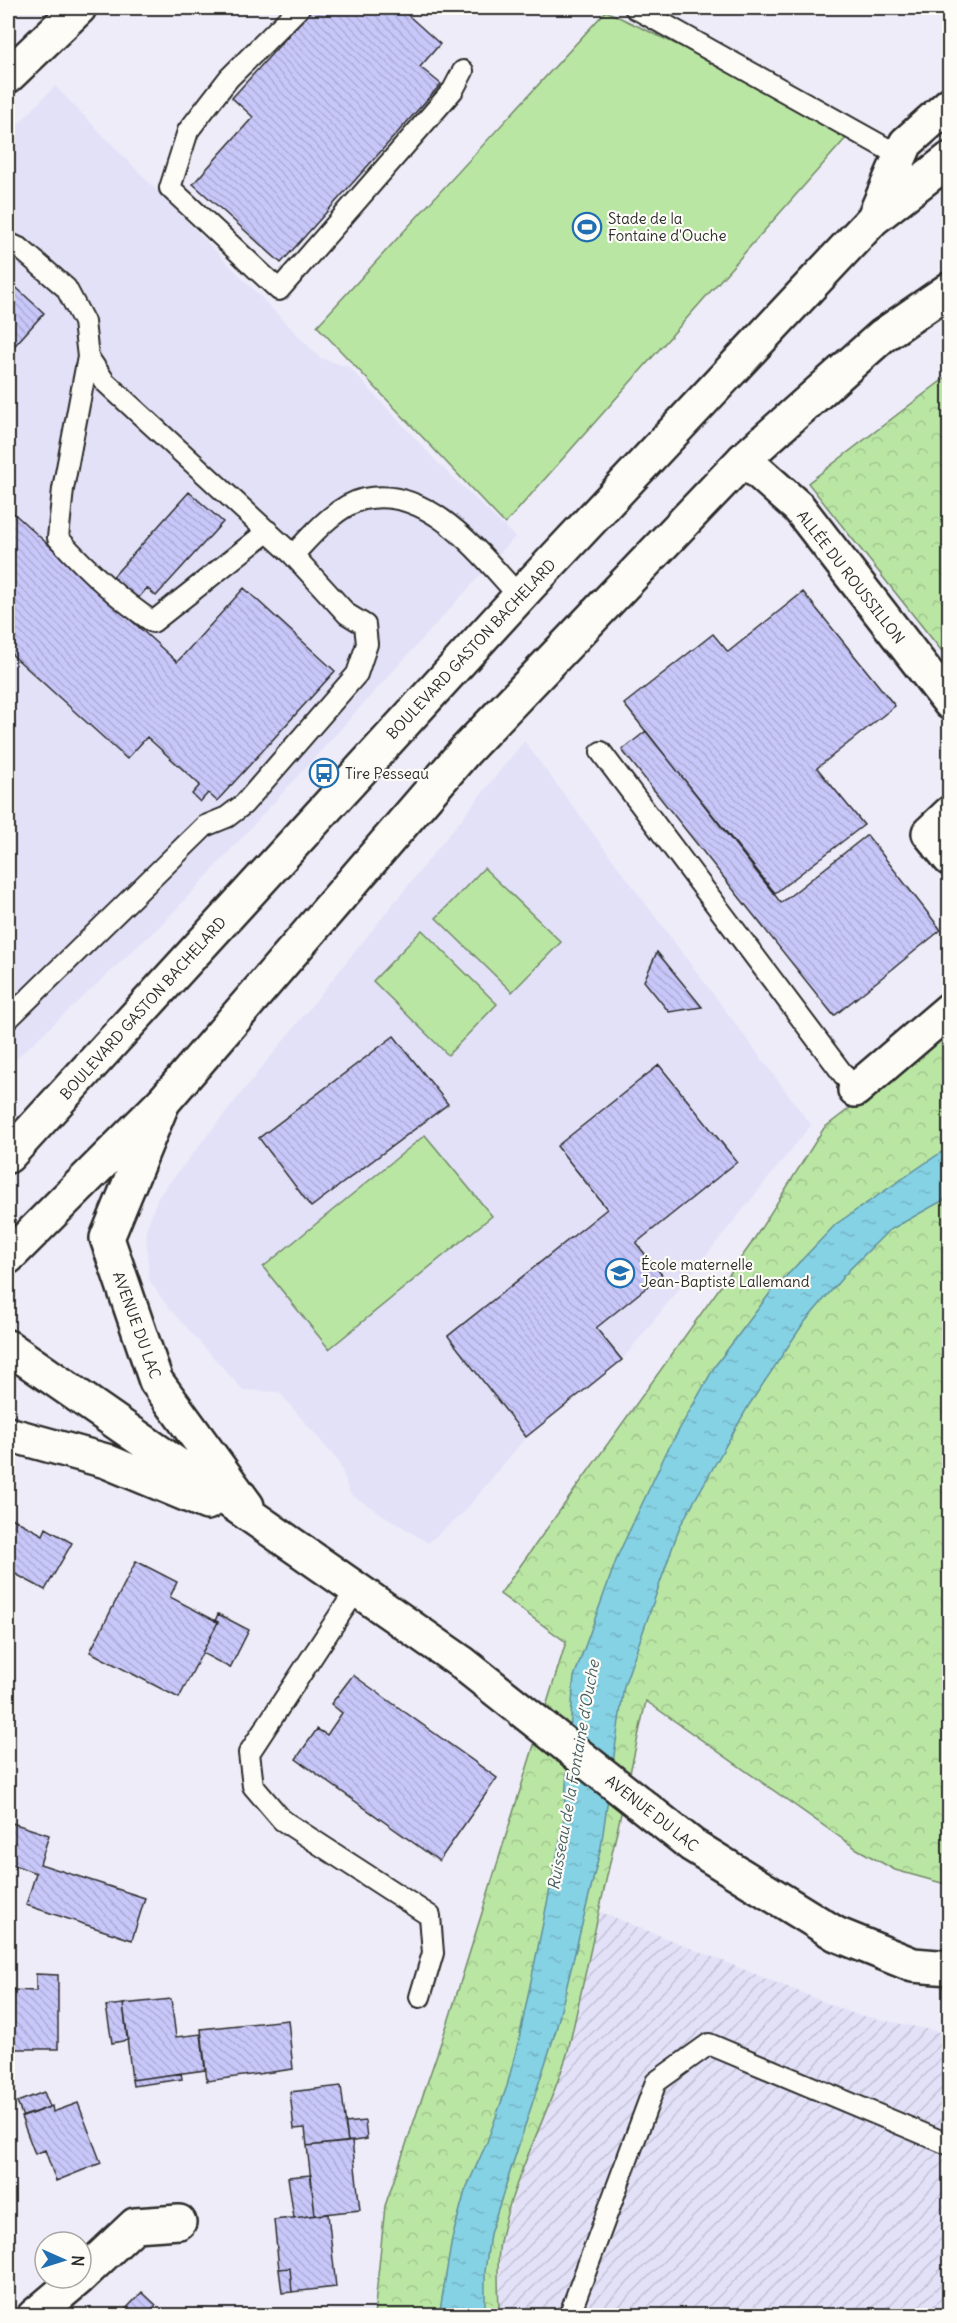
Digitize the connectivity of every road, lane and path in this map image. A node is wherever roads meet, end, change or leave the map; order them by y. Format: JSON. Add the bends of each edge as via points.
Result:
{"nodes":[{"id":1,"x":80,"y":8,"type":"edge"},
{"id":2,"x":299,"y":8,"type":"edge"},
{"id":3,"x":635,"y":8,"type":"edge"},
{"id":4,"x":464,"y":71,"type":"dead end"},
{"id":5,"x":8,"y":76,"type":"edge"},
{"id":6,"x":950,"y":104,"type":"edge"},
{"id":7,"x":900,"y":156,"type":"junction"},
{"id":8,"x":950,"y":159,"type":"edge"},
{"id":9,"x":873,"y":219,"type":"junction"},
{"id":10,"x":8,"y":243,"type":"edge"},
{"id":11,"x":950,"y":288,"type":"edge"},
{"id":12,"x":88,"y":357,"type":"junction"},
{"id":13,"x":744,"y":459,"type":"junction"},
{"id":14,"x":268,"y":531,"type":"junction"},
{"id":15,"x":293,"y":555,"type":"junction"},
{"id":16,"x":519,"y":596,"type":"junction"},
{"id":17,"x":950,"y":703,"type":"edge"},
{"id":18,"x":601,"y":752,"type":"dead end"},
{"id":19,"x":950,"y":813,"type":"edge"},
{"id":20,"x":950,"y":859,"type":"edge"},
{"id":21,"x":950,"y":1009,"type":"edge"},
{"id":22,"x":8,"y":1019,"type":"edge"},
{"id":23,"x":855,"y":1090,"type":"joint"},
{"id":24,"x":163,"y":1102,"type":"junction"},
{"id":25,"x":8,"y":1156,"type":"edge"},
{"id":26,"x":8,"y":1257,"type":"edge"},
{"id":27,"x":8,"y":1347,"type":"edge"},
{"id":28,"x":8,"y":1434,"type":"edge"},
{"id":29,"x":262,"y":1526,"type":"junction"},
{"id":30,"x":356,"y":1590,"type":"junction"},
{"id":31,"x":950,"y":1968,"type":"edge"},
{"id":32,"x":420,"y":1997,"type":"dead end"},
{"id":33,"x":950,"y":2145,"type":"edge"},
{"id":34,"x":179,"y":2222,"type":"dead end"},
{"id":35,"x":93,"y":2265,"type":"edge"},
{"id":36,"x":65,"y":2290,"type":"edge"},
{"id":37,"x":34,"y":2316,"type":"edge"},
{"id":38,"x":569,"y":2316,"type":"edge"}],
"edges":[{"from":1,"to":5,"type":"main road"},
{"from":2,"to":4,"type":"lane","via":[[230,78],[188,131],[170,188],[279,290],[453,90]]},
{"from":3,"to":7,"type":"lane"},
{"from":6,"to":7,"type":"main road","via":[[906,143]]},
{"from":7,"to":9,"type":"main road"},
{"from":8,"to":9,"type":"main road","name":"BOULEVARD GASTON BACHELARD"},
{"from":9,"to":16,"type":"main road","name":"BOULEVARD GASTON BACHELARD"},
{"from":10,"to":12,"type":"lane","via":[[21,249],[66,288],[84,322]]},
{"from":11,"to":13,"type":"main road","via":[[882,336]]},
{"from":12,"to":14,"type":"lane","via":[[105,382]]},
{"from":12,"to":14,"type":"lane","via":[[63,489],[58,538],[82,566],[153,622]]},
{"from":13,"to":17,"type":"main road","name":"ALLÉE DU ROUSSILLON","via":[[800,508]]},
{"from":13,"to":24,"type":"main road","via":[[465,752]]},
{"from":14,"to":15,"type":"lane"},
{"from":15,"to":16,"type":"lane","via":[[326,520],[363,499],[395,497],[429,510],[486,560]]},
{"from":15,"to":22,"type":"lane","via":[[347,614],[365,625],[368,644],[357,674],[244,804],[205,826]]},
{"from":16,"to":25,"type":"main road","name":"BOULEVARD GASTON BACHELARD"},
{"from":18,"to":23,"type":"lane"},
{"from":19,"to":20,"type":"main road","via":[[929,833]]},
{"from":21,"to":23,"type":"main road"},
{"from":24,"to":26,"type":"main road"},
{"from":24,"to":29,"type":"main road","name":"AVENUE DU LAC","via":[[107,1238],[156,1381]]},
{"from":27,"to":29,"type":"main road","name":"AVENUE DU LAC"},
{"from":28,"to":29,"type":"main road","name":"AVENUE DU LAC","via":[[106,1461]]},
{"from":29,"to":30,"type":"main road","name":"AVENUE DU LAC"},
{"from":30,"to":31,"type":"main road","name":"AVENUE DU LAC","via":[[461,1662],[692,1845],[836,1934],[913,1965]]},
{"from":30,"to":32,"type":"lane","via":[[249,1753],[254,1786],[282,1820],[430,1916],[433,1953]]},
{"from":33,"to":38,"type":"lane","via":[[709,2044],[656,2082]]},
{"from":34,"to":35,"type":"main road","via":[[135,2225]]},
{"from":36,"to":37,"type":"main road"}]}
